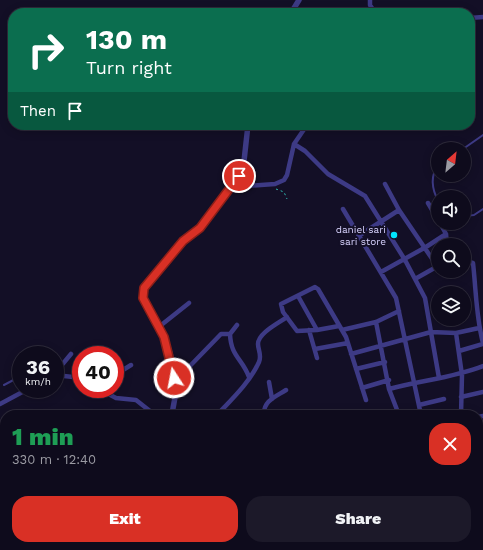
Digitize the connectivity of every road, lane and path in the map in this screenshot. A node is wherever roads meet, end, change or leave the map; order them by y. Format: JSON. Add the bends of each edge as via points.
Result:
{"nodes":[{"id":1,"x":247,"y":130,"type":"edge"},
{"id":2,"x":304,"y":130,"type":"edge"},
{"id":3,"x":483,"y":136,"type":"edge"},
{"id":4,"x":294,"y":144,"type":"junction"},
{"id":5,"x":471,"y":144,"type":"edge"},
{"id":6,"x":385,"y":184,"type":"dead end"},
{"id":7,"x":276,"y":189,"type":"dead end"},
{"id":8,"x":227,"y":192,"type":"junction"},
{"id":9,"x":287,"y":199,"type":"dead end"},
{"id":10,"x":428,"y":203,"type":"dead end"},
{"id":11,"x":431,"y":208,"type":"edge"},
{"id":12,"x":343,"y":209,"type":"dead end"},
{"id":13,"x":483,"y":209,"type":"edge"},
{"id":14,"x":399,"y":210,"type":"junction"},
{"id":15,"x":471,"y":215,"type":"edge"},
{"id":16,"x":381,"y":222,"type":"junction"},
{"id":17,"x":444,"y":230,"type":"edge"},
{"id":18,"x":446,"y":234,"type":"junction"},
{"id":19,"x":360,"y":235,"type":"junction"},
{"id":20,"x":446,"y":238,"type":"edge"},
{"id":21,"x":426,"y":247,"type":"junction"},
{"id":22,"x":431,"y":256,"type":"edge"},
{"id":23,"x":405,"y":260,"type":"junction"},
{"id":24,"x":471,"y":263,"type":"edge"},
{"id":25,"x":431,"y":270,"type":"edge"},
{"id":26,"x":381,"y":272,"type":"junction"},
{"id":27,"x":415,"y":279,"type":"junction"},
{"id":28,"x":483,"y":294,"type":"edge"},
{"id":29,"x":477,"y":295,"type":"junction"},
{"id":30,"x":298,"y":296,"type":"junction"},
{"id":31,"x":189,"y":303,"type":"dead end"},
{"id":32,"x":400,"y":312,"type":"junction"},
{"id":33,"x":287,"y":317,"type":"junction"},
{"id":34,"x":480,"y":317,"type":"edge"},
{"id":35,"x":376,"y":322,"type":"junction"},
{"id":36,"x":237,"y":325,"type":"dead end"},
{"id":37,"x":160,"y":326,"type":"junction"},
{"id":38,"x":340,"y":328,"type":"junction"},
{"id":39,"x":479,"y":328,"type":"junction"},
{"id":40,"x":309,"y":330,"type":"junction"},
{"id":41,"x":317,"y":330,"type":"junction"},
{"id":42,"x":431,"y":332,"type":"junction"},
{"id":43,"x":456,"y":333,"type":"junction"},
{"id":44,"x":230,"y":334,"type":"junction"},
{"id":45,"x":405,"y":339,"type":"junction"},
{"id":46,"x":348,"y":343,"type":"junction"},
{"id":47,"x":483,"y":343,"type":"edge"},
{"id":48,"x":381,"y":346,"type":"junction"},
{"id":49,"x":315,"y":349,"type":"junction"},
{"id":50,"x":459,"y":351,"type":"junction"},
{"id":51,"x":71,"y":354,"type":"dead end"},
{"id":52,"x":351,"y":354,"type":"junction"},
{"id":53,"x":317,"y":358,"type":"dead end"},
{"id":54,"x":64,"y":362,"type":"edge"},
{"id":55,"x":385,"y":362,"type":"junction"},
{"id":56,"x":131,"y":365,"type":"dead end"},
{"id":57,"x":483,"y":366,"type":"edge"},
{"id":58,"x":124,"y":369,"type":"edge"},
{"id":59,"x":356,"y":369,"type":"junction"},
{"id":60,"x":462,"y":374,"type":"junction"},
{"id":61,"x":249,"y":377,"type":"junction"},
{"id":62,"x":174,"y":378,"type":"junction"},
{"id":63,"x":439,"y":378,"type":"junction"},
{"id":64,"x":388,"y":380,"type":"junction"},
{"id":65,"x":12,"y":381,"type":"edge"},
{"id":66,"x":269,"y":382,"type":"dead end"},
{"id":67,"x":414,"y":382,"type":"junction"},
{"id":68,"x":4,"y":385,"type":"dead end"},
{"id":69,"x":362,"y":388,"type":"junction"},
{"id":70,"x":390,"y":389,"type":"junction"},
{"id":71,"x":286,"y":390,"type":"dead end"},
{"id":72,"x":483,"y":392,"type":"edge"},
{"id":73,"x":12,"y":398,"type":"edge"},
{"id":74,"x":116,"y":398,"type":"edge"},
{"id":75,"x":461,"y":398,"type":"junction"},
{"id":76,"x":272,"y":399,"type":"junction"},
{"id":77,"x":444,"y":399,"type":"dead end"},
{"id":78,"x":366,"y":400,"type":"dead end"},
{"id":79,"x":0,"y":404,"type":"edge"},
{"id":80,"x":418,"y":405,"type":"junction"},
{"id":81,"x":149,"y":410,"type":"edge"},
{"id":82,"x":173,"y":410,"type":"edge"},
{"id":83,"x":221,"y":410,"type":"edge"},
{"id":84,"x":264,"y":410,"type":"edge"},
{"id":85,"x":397,"y":410,"type":"edge"},
{"id":86,"x":420,"y":410,"type":"edge"},
{"id":87,"x":461,"y":410,"type":"edge"}],
"edges":[{"from":1,"to":8,"type":"street","via":[[244,161],[239,176]]},
{"from":2,"to":4,"type":"street"},
{"from":3,"to":5,"type":"lane"},
{"from":4,"to":8,"type":"street","via":[[284,180],[275,184],[246,186]]},
{"from":4,"to":16,"type":"street","via":[[305,151],[328,174],[365,196]]},
{"from":6,"to":14,"type":"street"},
{"from":7,"to":9,"type":"path","via":[[284,192]]},
{"from":8,"to":37,"type":"street","via":[[200,228],[183,241],[144,288],[143,298]]},
{"from":10,"to":11,"type":"street"},
{"from":12,"to":19,"type":"street"},
{"from":13,"to":15,"type":"lane"},
{"from":14,"to":16,"type":"street"},
{"from":14,"to":21,"type":"street"},
{"from":16,"to":19,"type":"street"},
{"from":16,"to":23,"type":"street"},
{"from":17,"to":18,"type":"street"},
{"from":18,"to":20,"type":"street"},
{"from":18,"to":21,"type":"street"},
{"from":19,"to":26,"type":"street"},
{"from":21,"to":22,"type":"street"},
{"from":21,"to":23,"type":"street"},
{"from":23,"to":26,"type":"street"},
{"from":23,"to":27,"type":"street"},
{"from":24,"to":29,"type":"street"},
{"from":25,"to":27,"type":"street"},
{"from":26,"to":32,"type":"street","via":[[396,298]]},
{"from":27,"to":42,"type":"street","via":[[425,298]]},
{"from":28,"to":29,"type":"street"},
{"from":29,"to":34,"type":"street"},
{"from":30,"to":33,"type":"street","via":[[281,304]]},
{"from":30,"to":38,"type":"street","via":[[316,287]]},
{"from":30,"to":41,"type":"street"},
{"from":31,"to":37,"type":"street"},
{"from":32,"to":35,"type":"street"},
{"from":32,"to":45,"type":"street"},
{"from":33,"to":40,"type":"street","via":[[296,330]]},
{"from":33,"to":61,"type":"street","via":[[260,337],[260,358]]},
{"from":34,"to":39,"type":"street"},
{"from":35,"to":38,"type":"street"},
{"from":35,"to":48,"type":"street"},
{"from":36,"to":44,"type":"street"},
{"from":37,"to":62,"type":"street"},
{"from":38,"to":41,"type":"street"},
{"from":38,"to":46,"type":"street"},
{"from":39,"to":43,"type":"street"},
{"from":39,"to":47,"type":"street"},
{"from":40,"to":41,"type":"street"},
{"from":40,"to":49,"type":"street"},
{"from":42,"to":43,"type":"street"},
{"from":42,"to":45,"type":"street"},
{"from":42,"to":63,"type":"street"},
{"from":43,"to":50,"type":"street"},
{"from":44,"to":61,"type":"street","via":[[231,348]]},
{"from":44,"to":62,"type":"street","via":[[221,334],[188,368]]},
{"from":45,"to":48,"type":"street"},
{"from":45,"to":67,"type":"street"},
{"from":46,"to":49,"type":"street"},
{"from":46,"to":52,"type":"street"},
{"from":47,"to":50,"type":"street"},
{"from":48,"to":52,"type":"street"},
{"from":48,"to":55,"type":"street"},
{"from":49,"to":53,"type":"street"},
{"from":50,"to":60,"type":"street"},
{"from":51,"to":54,"type":"street"},
{"from":52,"to":59,"type":"street"},
{"from":55,"to":59,"type":"street"},
{"from":55,"to":64,"type":"street"},
{"from":56,"to":58,"type":"street"},
{"from":57,"to":60,"type":"street"},
{"from":59,"to":69,"type":"street"},
{"from":60,"to":63,"type":"street"},
{"from":60,"to":75,"type":"street"},
{"from":61,"to":83,"type":"street"},
{"from":62,"to":82,"type":"street","via":[[176,388]]},
{"from":63,"to":67,"type":"street"},
{"from":64,"to":69,"type":"street"},
{"from":64,"to":70,"type":"street"},
{"from":65,"to":68,"type":"lane"},
{"from":66,"to":76,"type":"street"},
{"from":67,"to":70,"type":"street"},
{"from":67,"to":80,"type":"street"},
{"from":69,"to":78,"type":"street"},
{"from":70,"to":85,"type":"street"},
{"from":71,"to":76,"type":"street"},
{"from":72,"to":75,"type":"street"},
{"from":73,"to":79,"type":"street"},
{"from":74,"to":81,"type":"street","via":[[136,400]]},
{"from":75,"to":87,"type":"street"},
{"from":76,"to":84,"type":"street","via":[[264,406]]},
{"from":77,"to":80,"type":"street"},
{"from":80,"to":86,"type":"street"}]}
